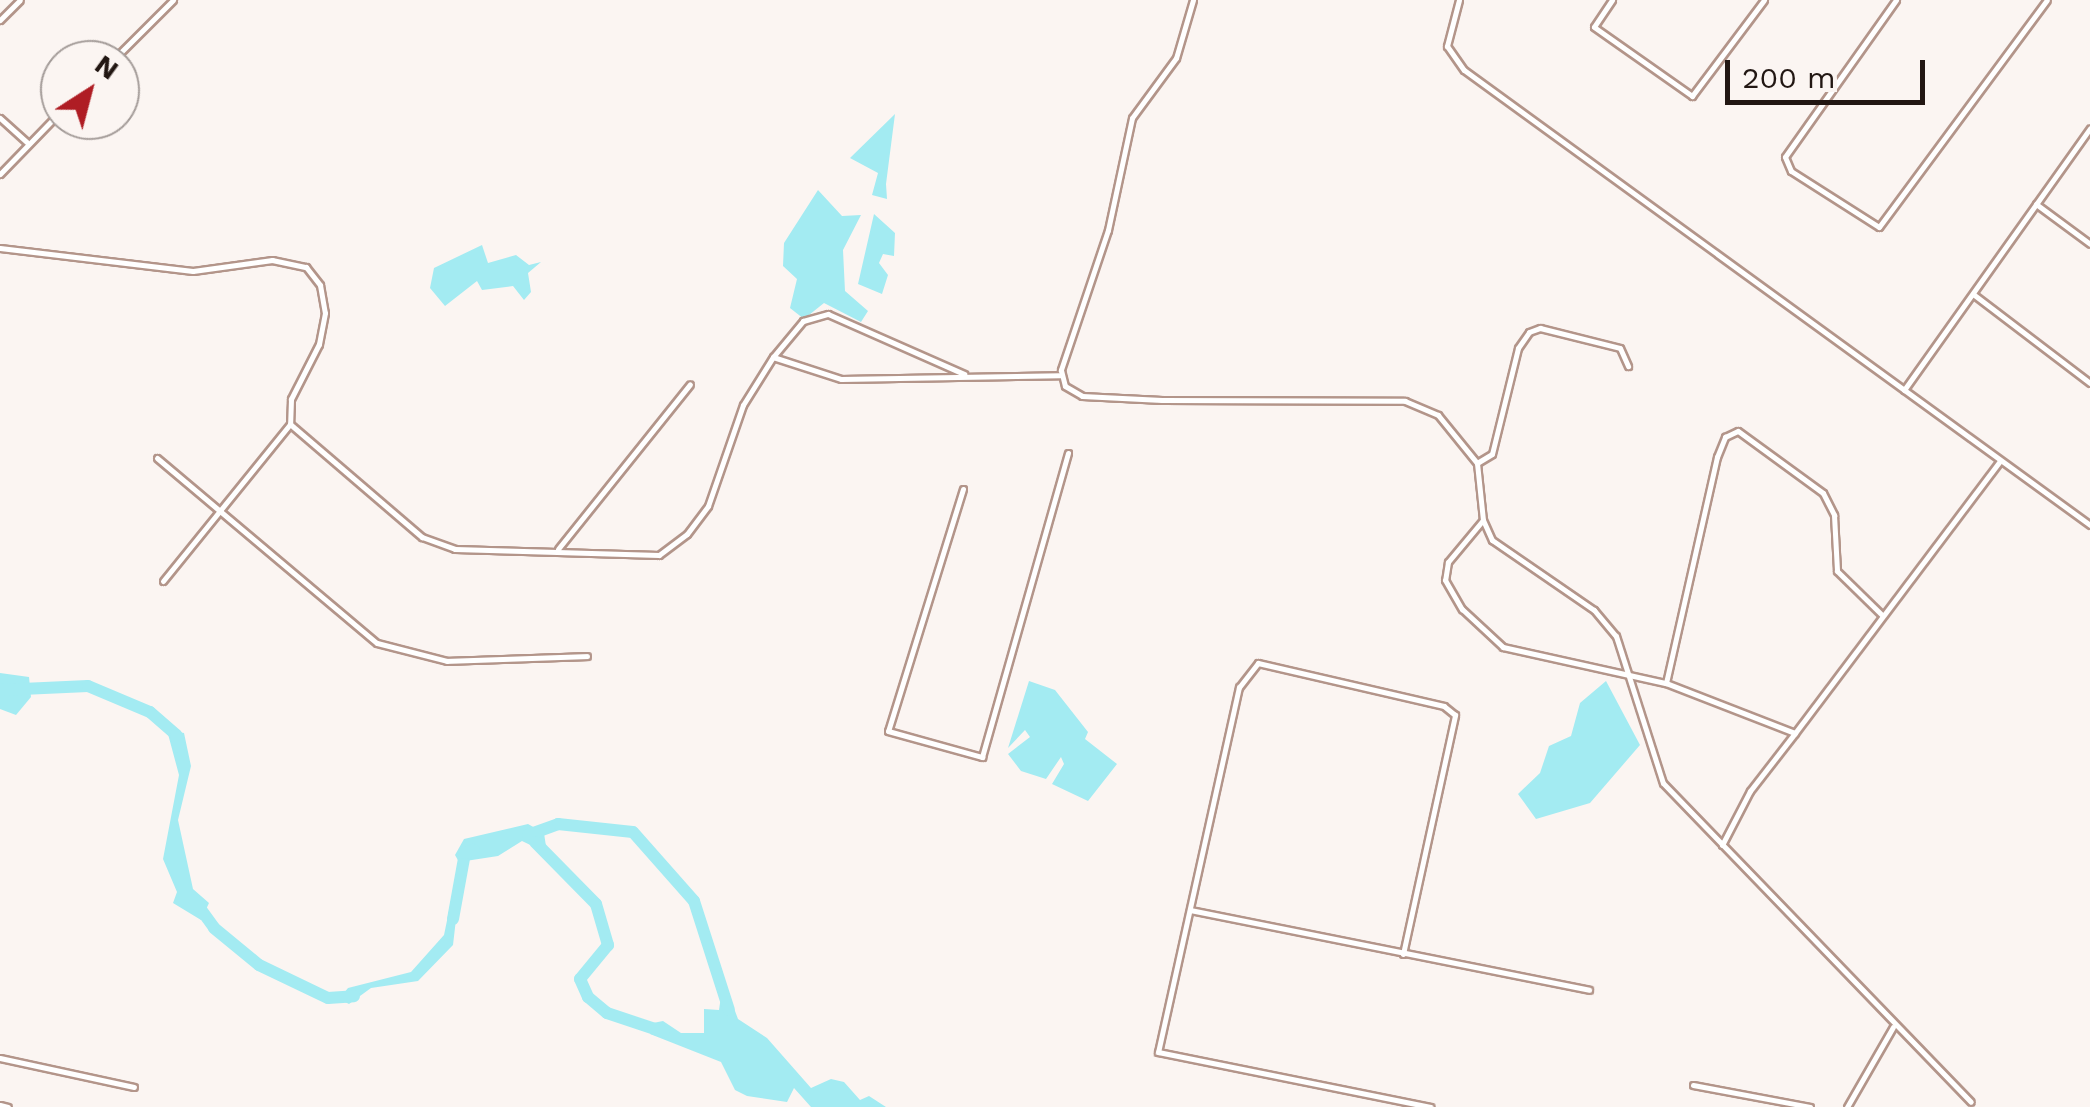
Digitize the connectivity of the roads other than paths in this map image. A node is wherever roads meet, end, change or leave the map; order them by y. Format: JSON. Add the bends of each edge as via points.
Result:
{"nodes":[{"id":1,"x":20,"y":0,"type":"edge"},
{"id":2,"x":173,"y":0,"type":"edge"},
{"id":3,"x":1193,"y":0,"type":"edge"},
{"id":4,"x":1460,"y":0,"type":"edge"},
{"id":5,"x":1612,"y":0,"type":"edge"},
{"id":6,"x":1764,"y":0,"type":"edge"},
{"id":7,"x":1896,"y":0,"type":"edge"},
{"id":8,"x":2047,"y":0,"type":"edge"},
{"id":9,"x":0,"y":20,"type":"edge"},
{"id":10,"x":133,"y":40,"type":"edge"},
{"id":11,"x":0,"y":118,"type":"edge"},
{"id":12,"x":2090,"y":128,"type":"edge"},
{"id":13,"x":40,"y":131,"type":"edge"},
{"id":14,"x":28,"y":143,"type":"junction"},
{"id":15,"x":0,"y":174,"type":"edge"},
{"id":16,"x":2036,"y":204,"type":"junction"},
{"id":17,"x":2090,"y":244,"type":"edge"},
{"id":18,"x":0,"y":248,"type":"edge"},
{"id":19,"x":1972,"y":294,"type":"junction"},
{"id":20,"x":773,"y":356,"type":"junction"},
{"id":21,"x":1628,"y":366,"type":"dead end"},
{"id":22,"x":968,"y":376,"type":"junction"},
{"id":23,"x":1061,"y":376,"type":"junction"},
{"id":24,"x":2090,"y":383,"type":"edge"},
{"id":25,"x":690,"y":384,"type":"dead end"},
{"id":26,"x":1904,"y":390,"type":"junction"},
{"id":27,"x":290,"y":424,"type":"junction"},
{"id":28,"x":1068,"y":453,"type":"dead end"},
{"id":29,"x":157,"y":458,"type":"dead end"},
{"id":30,"x":1477,"y":462,"type":"junction"},
{"id":31,"x":2000,"y":462,"type":"junction"},
{"id":32,"x":964,"y":489,"type":"dead end"},
{"id":33,"x":217,"y":514,"type":"junction"},
{"id":34,"x":1482,"y":520,"type":"junction"},
{"id":35,"x":2090,"y":526,"type":"edge"},
{"id":36,"x":558,"y":549,"type":"junction"},
{"id":37,"x":163,"y":582,"type":"dead end"},
{"id":38,"x":1883,"y":615,"type":"junction"},
{"id":39,"x":588,"y":656,"type":"dead end"},
{"id":40,"x":1632,"y":676,"type":"junction"},
{"id":41,"x":1666,"y":683,"type":"junction"},
{"id":42,"x":1795,"y":733,"type":"junction"},
{"id":43,"x":1722,"y":845,"type":"junction"},
{"id":44,"x":1190,"y":910,"type":"junction"},
{"id":45,"x":1403,"y":954,"type":"junction"},
{"id":46,"x":1589,"y":990,"type":"dead end"},
{"id":47,"x":1894,"y":1027,"type":"junction"},
{"id":48,"x":0,"y":1058,"type":"edge"},
{"id":49,"x":1693,"y":1084,"type":"dead end"},
{"id":50,"x":134,"y":1087,"type":"dead end"},
{"id":51,"x":1971,"y":1102,"type":"dead end"},
{"id":52,"x":1430,"y":1107,"type":"edge"},
{"id":53,"x":1810,"y":1107,"type":"edge"},
{"id":54,"x":1847,"y":1107,"type":"edge"}],
"edges":[{"from":1,"to":9,"type":"street"},
{"from":2,"to":10,"type":"street"},
{"from":3,"to":23,"type":"street","via":[[1176,58],[1132,118],[1108,230]]},
{"from":4,"to":26,"type":"street","via":[[1447,46],[1464,70]]},
{"from":5,"to":6,"type":"street","via":[[1594,27],[1688,96]]},
{"from":7,"to":8,"type":"street","via":[[1785,157],[1791,171],[1879,226]]},
{"from":11,"to":14,"type":"street"},
{"from":12,"to":16,"type":"street"},
{"from":13,"to":14,"type":"street"},
{"from":14,"to":15,"type":"street"},
{"from":16,"to":17,"type":"street"},
{"from":16,"to":19,"type":"street"},
{"from":18,"to":27,"type":"street","via":[[194,272],[272,260],[306,266],[320,285],[324,313],[319,344],[291,399]]},
{"from":19,"to":24,"type":"street"},
{"from":19,"to":26,"type":"street"},
{"from":20,"to":22,"type":"street","via":[[842,379]]},
{"from":20,"to":22,"type":"street","via":[[804,321],[828,314]]},
{"from":20,"to":36,"type":"street","via":[[744,405],[708,506],[687,534],[658,555]]},
{"from":21,"to":30,"type":"street","via":[[1620,348],[1540,328],[1528,332],[1518,348],[1492,454]]},
{"from":22,"to":23,"type":"street"},
{"from":23,"to":30,"type":"street","via":[[1082,396],[1405,401],[1438,416]]},
{"from":25,"to":36,"type":"street"},
{"from":26,"to":31,"type":"street"},
{"from":27,"to":33,"type":"street"},
{"from":27,"to":36,"type":"street","via":[[422,537],[455,549]]},
{"from":28,"to":32,"type":"street","via":[[982,757],[888,731]]},
{"from":29,"to":33,"type":"street"},
{"from":30,"to":34,"type":"street"},
{"from":31,"to":35,"type":"street"},
{"from":31,"to":38,"type":"street"},
{"from":33,"to":37,"type":"street"},
{"from":33,"to":39,"type":"street","via":[[377,643],[447,661]]},
{"from":34,"to":40,"type":"street","via":[[1499,546],[1601,616]]},
{"from":34,"to":40,"type":"street","via":[[1448,562],[1444,580],[1486,636],[1519,654]]},
{"from":38,"to":41,"type":"street","via":[[1837,572],[1834,514],[1824,492],[1738,431],[1725,438],[1718,457]]},
{"from":38,"to":42,"type":"street"},
{"from":40,"to":41,"type":"street"},
{"from":40,"to":43,"type":"street","via":[[1649,753],[1663,783]]},
{"from":41,"to":42,"type":"street"},
{"from":42,"to":43,"type":"street","via":[[1750,791]]},
{"from":43,"to":47,"type":"street"},
{"from":44,"to":45,"type":"street"},
{"from":44,"to":45,"type":"street","via":[[1239,687],[1258,664],[1444,706],[1455,715]]},
{"from":44,"to":52,"type":"street","via":[[1158,1052]]},
{"from":45,"to":46,"type":"street"},
{"from":47,"to":51,"type":"street"},
{"from":47,"to":54,"type":"street"},
{"from":48,"to":50,"type":"street"},
{"from":49,"to":53,"type":"street"}]}
